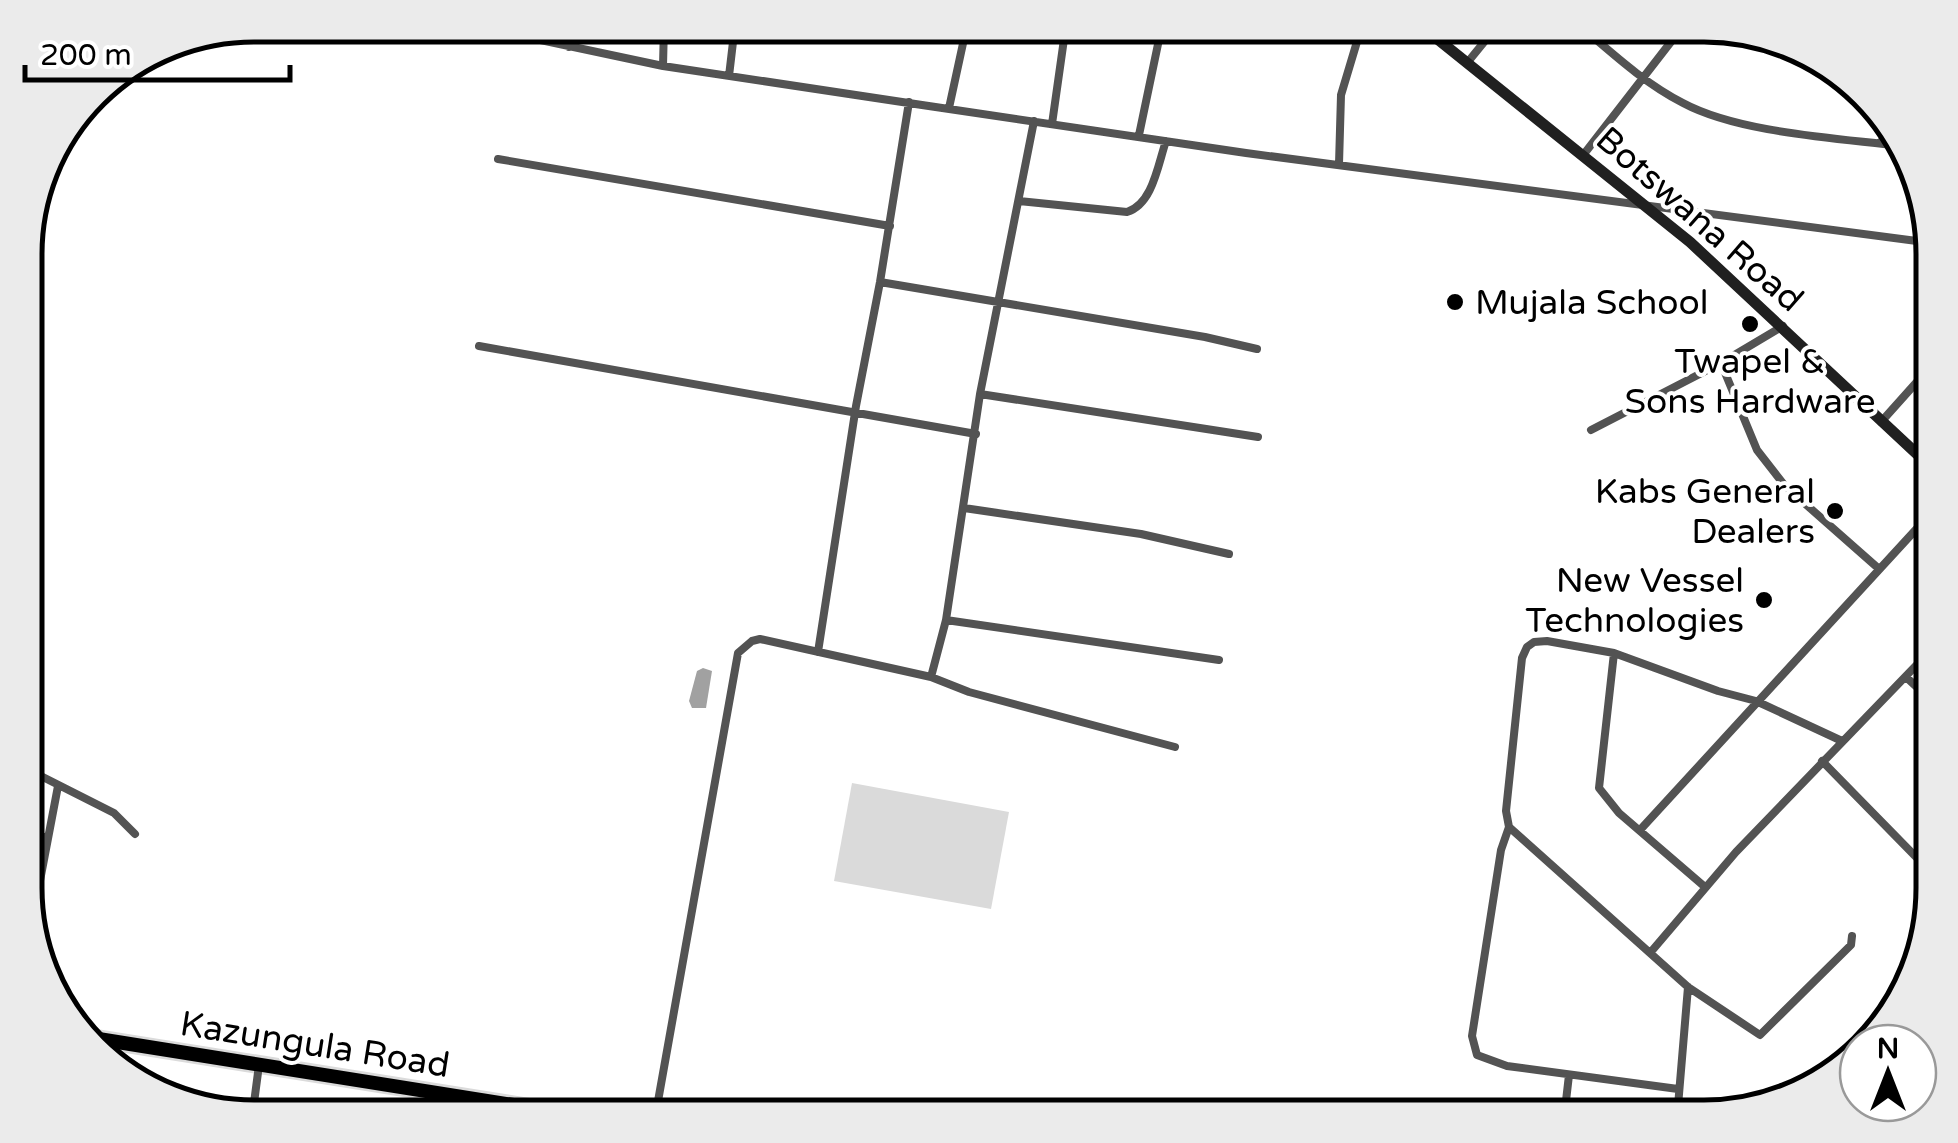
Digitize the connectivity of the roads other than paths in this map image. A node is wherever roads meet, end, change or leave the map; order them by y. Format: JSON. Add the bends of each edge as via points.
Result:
{"nodes":[{"id":1,"x":543,"y":42,"type":"edge"},
{"id":2,"x":569,"y":42,"type":"edge"},
{"id":3,"x":664,"y":42,"type":"edge"},
{"id":4,"x":734,"y":42,"type":"edge"},
{"id":5,"x":964,"y":42,"type":"edge"},
{"id":6,"x":1064,"y":42,"type":"edge"},
{"id":7,"x":1159,"y":42,"type":"edge"},
{"id":8,"x":1357,"y":42,"type":"edge"},
{"id":9,"x":1440,"y":42,"type":"edge"},
{"id":10,"x":1484,"y":42,"type":"edge"},
{"id":11,"x":1599,"y":42,"type":"edge"},
{"id":12,"x":1671,"y":42,"type":"edge"},
{"id":13,"x":569,"y":48,"type":"junction"},
{"id":14,"x":1467,"y":64,"type":"junction"},
{"id":15,"x":663,"y":66,"type":"junction"},
{"id":16,"x":729,"y":76,"type":"junction"},
{"id":17,"x":1642,"y":78,"type":"junction"},
{"id":18,"x":909,"y":102,"type":"junction"},
{"id":19,"x":950,"y":108,"type":"junction"},
{"id":20,"x":1034,"y":122,"type":"junction"},
{"id":21,"x":1052,"y":124,"type":"junction"},
{"id":22,"x":1140,"y":134,"type":"junction"},
{"id":23,"x":1166,"y":141,"type":"junction"},
{"id":24,"x":1882,"y":141,"type":"edge"},
{"id":25,"x":1880,"y":144,"type":"junction"},
{"id":26,"x":1884,"y":144,"type":"edge"},
{"id":27,"x":1584,"y":154,"type":"junction"},
{"id":28,"x":498,"y":159,"type":"dead end"},
{"id":29,"x":1339,"y":164,"type":"junction"},
{"id":30,"x":1019,"y":201,"type":"junction"},
{"id":31,"x":1650,"y":208,"type":"junction"},
{"id":32,"x":890,"y":226,"type":"junction"},
{"id":33,"x":1915,"y":241,"type":"edge"},
{"id":34,"x":880,"y":282,"type":"junction"},
{"id":35,"x":1000,"y":304,"type":"junction"},
{"id":36,"x":1783,"y":326,"type":"junction"},
{"id":37,"x":479,"y":346,"type":"dead end"},
{"id":38,"x":1256,"y":349,"type":"dead end"},
{"id":39,"x":1721,"y":363,"type":"junction"},
{"id":40,"x":1915,"y":383,"type":"edge"},
{"id":41,"x":980,"y":394,"type":"junction"},
{"id":42,"x":855,"y":415,"type":"junction"},
{"id":43,"x":1881,"y":422,"type":"junction"},
{"id":44,"x":1591,"y":430,"type":"dead end"},
{"id":45,"x":976,"y":434,"type":"junction"},
{"id":46,"x":1258,"y":437,"type":"dead end"},
{"id":47,"x":1915,"y":453,"type":"edge"},
{"id":48,"x":964,"y":508,"type":"junction"},
{"id":49,"x":1915,"y":530,"type":"edge"},
{"id":50,"x":1230,"y":554,"type":"dead end"},
{"id":51,"x":1878,"y":568,"type":"junction"},
{"id":52,"x":946,"y":620,"type":"junction"},
{"id":53,"x":818,"y":652,"type":"junction"},
{"id":54,"x":1614,"y":653,"type":"junction"},
{"id":55,"x":1219,"y":660,"type":"dead end"},
{"id":56,"x":1915,"y":667,"type":"edge"},
{"id":57,"x":1906,"y":677,"type":"junction"},
{"id":58,"x":931,"y":678,"type":"junction"},
{"id":59,"x":1915,"y":686,"type":"edge"},
{"id":60,"x":1756,"y":701,"type":"junction"},
{"id":61,"x":1842,"y":740,"type":"junction"},
{"id":62,"x":1175,"y":747,"type":"dead end"},
{"id":63,"x":1822,"y":761,"type":"junction"},
{"id":64,"x":42,"y":777,"type":"edge"},
{"id":65,"x":58,"y":786,"type":"junction"},
{"id":66,"x":1508,"y":828,"type":"junction"},
{"id":67,"x":1640,"y":830,"type":"junction"},
{"id":68,"x":135,"y":834,"type":"dead end"},
{"id":69,"x":42,"y":836,"type":"edge"},
{"id":70,"x":46,"y":838,"type":"junction"},
{"id":71,"x":1915,"y":857,"type":"edge"},
{"id":72,"x":42,"y":859,"type":"edge"},
{"id":73,"x":1704,"y":887,"type":"junction"},
{"id":74,"x":1852,"y":936,"type":"dead end"},
{"id":75,"x":1650,"y":953,"type":"junction"},
{"id":76,"x":1688,"y":987,"type":"junction"},
{"id":77,"x":105,"y":1040,"type":"edge"},
{"id":78,"x":259,"y":1065,"type":"junction"},
{"id":79,"x":1569,"y":1075,"type":"junction"},
{"id":80,"x":1678,"y":1089,"type":"junction"},
{"id":81,"x":254,"y":1100,"type":"edge"},
{"id":82,"x":481,"y":1100,"type":"edge"},
{"id":83,"x":658,"y":1100,"type":"edge"},
{"id":84,"x":1566,"y":1100,"type":"edge"},
{"id":85,"x":1678,"y":1100,"type":"edge"}],
"edges":[{"from":1,"to":13,"type":"street"},
{"from":2,"to":13,"type":"street"},
{"from":3,"to":15,"type":"street"},
{"from":4,"to":16,"type":"street"},
{"from":5,"to":19,"type":"street"},
{"from":6,"to":21,"type":"street"},
{"from":7,"to":22,"type":"street"},
{"from":8,"to":29,"type":"street","via":[[1341,95]]},
{"from":9,"to":14,"type":"street","name":"Botswana Road"},
{"from":10,"to":14,"type":"street"},
{"from":11,"to":17,"type":"street"},
{"from":12,"to":17,"type":"street"},
{"from":13,"to":15,"type":"street"},
{"from":14,"to":27,"type":"street","name":"Botswana Road"},
{"from":15,"to":16,"type":"street"},
{"from":16,"to":18,"type":"street"},
{"from":17,"to":25,"type":"street","via":[[1723,119]]},
{"from":17,"to":27,"type":"street"},
{"from":18,"to":19,"type":"street"},
{"from":18,"to":32,"type":"street"},
{"from":19,"to":20,"type":"street"},
{"from":20,"to":21,"type":"street"},
{"from":20,"to":30,"type":"street"},
{"from":21,"to":22,"type":"street"},
{"from":22,"to":23,"type":"street"},
{"from":23,"to":29,"type":"street"},
{"from":23,"to":30,"type":"street","via":[[1145,201],[1136,209]]},
{"from":24,"to":25,"type":"street"},
{"from":25,"to":26,"type":"street"},
{"from":27,"to":31,"type":"street","name":"Botswana Road"},
{"from":28,"to":32,"type":"street"},
{"from":29,"to":31,"type":"street"},
{"from":30,"to":35,"type":"street"},
{"from":31,"to":33,"type":"street"},
{"from":31,"to":36,"type":"street","name":"Botswana Road"},
{"from":32,"to":34,"type":"street"},
{"from":34,"to":35,"type":"street"},
{"from":34,"to":42,"type":"street"},
{"from":35,"to":38,"type":"street"},
{"from":35,"to":41,"type":"street"},
{"from":36,"to":39,"type":"street"},
{"from":36,"to":43,"type":"street","name":"Botswana Road"},
{"from":37,"to":42,"type":"street"},
{"from":39,"to":44,"type":"street"},
{"from":39,"to":51,"type":"street","via":[[1757,450],[1775,474]]},
{"from":40,"to":43,"type":"street"},
{"from":41,"to":45,"type":"street"},
{"from":41,"to":46,"type":"street"},
{"from":42,"to":45,"type":"street"},
{"from":42,"to":53,"type":"street"},
{"from":43,"to":47,"type":"street","name":"Botswana Road"},
{"from":45,"to":48,"type":"street"},
{"from":48,"to":50,"type":"street"},
{"from":48,"to":52,"type":"street"},
{"from":49,"to":51,"type":"street"},
{"from":51,"to":60,"type":"street"},
{"from":52,"to":55,"type":"street"},
{"from":52,"to":58,"type":"street"},
{"from":53,"to":58,"type":"street"},
{"from":53,"to":83,"type":"street","via":[[760,639],[738,653]]},
{"from":54,"to":60,"type":"street"},
{"from":54,"to":66,"type":"street","via":[[1547,642],[1527,646]]},
{"from":54,"to":67,"type":"street","via":[[1599,788]]},
{"from":56,"to":57,"type":"street"},
{"from":57,"to":59,"type":"street"},
{"from":57,"to":61,"type":"street"},
{"from":58,"to":62,"type":"street"},
{"from":60,"to":61,"type":"street"},
{"from":60,"to":67,"type":"street"},
{"from":61,"to":63,"type":"street"},
{"from":63,"to":71,"type":"street"},
{"from":63,"to":73,"type":"street"},
{"from":64,"to":65,"type":"street"},
{"from":65,"to":68,"type":"street","via":[[114,814]]},
{"from":65,"to":70,"type":"street"},
{"from":66,"to":75,"type":"street"},
{"from":66,"to":79,"type":"street","via":[[1472,1036],[1477,1055]]},
{"from":67,"to":73,"type":"street"},
{"from":69,"to":70,"type":"street"},
{"from":70,"to":72,"type":"street"},
{"from":73,"to":75,"type":"street"},
{"from":74,"to":76,"type":"street","via":[[1760,1035]]},
{"from":75,"to":76,"type":"street"},
{"from":76,"to":80,"type":"street"},
{"from":77,"to":78,"type":"highway","name":"Kazungula Road"},
{"from":78,"to":81,"type":"street"},
{"from":78,"to":82,"type":"highway","name":"Kazungula Road"},
{"from":79,"to":80,"type":"street"},
{"from":79,"to":84,"type":"street"},
{"from":80,"to":85,"type":"street"}]}
